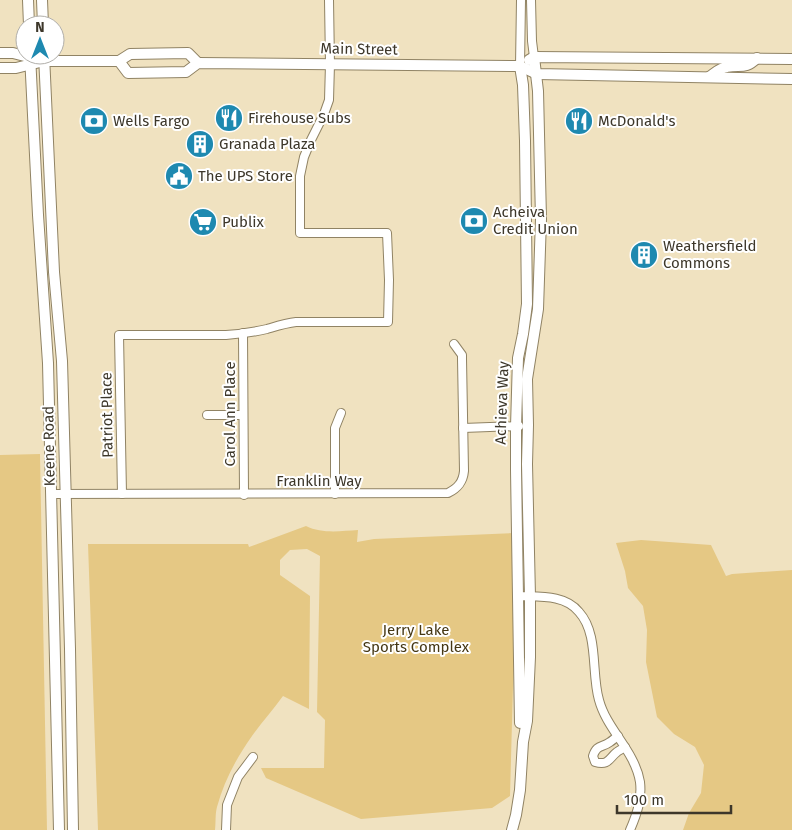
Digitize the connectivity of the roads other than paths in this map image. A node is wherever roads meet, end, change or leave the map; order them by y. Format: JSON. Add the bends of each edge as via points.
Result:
{"nodes":[{"id":1,"x":28,"y":0,"type":"edge"},
{"id":2,"x":42,"y":0,"type":"edge"},
{"id":3,"x":329,"y":0,"type":"edge"},
{"id":4,"x":521,"y":0,"type":"edge"},
{"id":5,"x":531,"y":0,"type":"edge"},
{"id":6,"x":29,"y":15,"type":"edge"},
{"id":7,"x":43,"y":15,"type":"edge"},
{"id":8,"x":0,"y":53,"type":"edge"},
{"id":9,"x":15,"y":54,"type":"edge"},
{"id":10,"x":534,"y":57,"type":"junction"},
{"id":11,"x":757,"y":58,"type":"junction"},
{"id":12,"x":65,"y":59,"type":"edge"},
{"id":13,"x":792,"y":59,"type":"edge"},
{"id":14,"x":119,"y":61,"type":"junction"},
{"id":15,"x":198,"y":63,"type":"junction"},
{"id":16,"x":330,"y":64,"type":"junction"},
{"id":17,"x":21,"y":65,"type":"edge"},
{"id":18,"x":30,"y":65,"type":"edge"},
{"id":19,"x":44,"y":65,"type":"edge"},
{"id":20,"x":520,"y":66,"type":"junction"},
{"id":21,"x":0,"y":68,"type":"edge"},
{"id":22,"x":537,"y":74,"type":"junction"},
{"id":23,"x":709,"y":77,"type":"junction"},
{"id":24,"x":792,"y":79,"type":"edge"},
{"id":25,"x":243,"y":333,"type":"junction"},
{"id":26,"x":454,"y":344,"type":"dead end"},
{"id":27,"x":341,"y":413,"type":"dead end"},
{"id":28,"x":207,"y":415,"type":"dead end"},
{"id":29,"x":243,"y":416,"type":"junction"},
{"id":30,"x":528,"y":425,"type":"junction"},
{"id":31,"x":516,"y":427,"type":"junction"},
{"id":32,"x":463,"y":428,"type":"junction"},
{"id":33,"x":52,"y":494,"type":"junction"},
{"id":34,"x":66,"y":494,"type":"junction"},
{"id":35,"x":122,"y":494,"type":"junction"},
{"id":36,"x":335,"y":494,"type":"junction"},
{"id":37,"x":244,"y":495,"type":"junction"},
{"id":38,"x":518,"y":596,"type":"junction"},
{"id":39,"x":530,"y":596,"type":"junction"},
{"id":40,"x":618,"y":736,"type":"junction"},
{"id":41,"x":523,"y":742,"type":"junction"},
{"id":42,"x":625,"y":747,"type":"junction"},
{"id":43,"x":254,"y":757,"type":"dead end"},
{"id":44,"x":59,"y":830,"type":"edge"},
{"id":45,"x":73,"y":830,"type":"edge"},
{"id":46,"x":226,"y":830,"type":"edge"},
{"id":47,"x":512,"y":830,"type":"edge"},
{"id":48,"x":630,"y":830,"type":"edge"}],
"edges":[{"from":1,"to":6,"type":"main road"},
{"from":2,"to":7,"type":"main road"},
{"from":3,"to":16,"type":"street"},
{"from":4,"to":20,"type":"street"},
{"from":5,"to":10,"type":"street"},
{"from":8,"to":9,"type":"main road","name":"Main Street"},
{"from":10,"to":11,"type":"main road"},
{"from":10,"to":20,"type":"main road"},
{"from":10,"to":22,"type":"main road","name":"Achieva Way"},
{"from":11,"to":13,"type":"main road"},
{"from":11,"to":23,"type":"main road","via":[[750,64],[727,66]]},
{"from":12,"to":14,"type":"main road","name":"Main Street"},
{"from":14,"to":15,"type":"main road","name":"Main Street","via":[[130,54],[188,53]]},
{"from":14,"to":15,"type":"main road","name":"Main Street","via":[[128,72],[186,72]]},
{"from":15,"to":16,"type":"main road","name":"Main Street"},
{"from":16,"to":20,"type":"main road","name":"Main Street"},
{"from":16,"to":25,"type":"street","via":[[329,100],[304,157],[300,176],[300,233],[387,233],[388,322],[296,322]]},
{"from":17,"to":21,"type":"main road","name":"Main Street"},
{"from":18,"to":33,"type":"main road","name":"Keene Road","via":[[48,363]]},
{"from":19,"to":34,"type":"main road","name":"Keene Road","via":[[62,362]]},
{"from":20,"to":22,"type":"main road","name":"Main Street"},
{"from":20,"to":31,"type":"main road","name":"Achieva Way","via":[[527,304],[518,358]]},
{"from":22,"to":23,"type":"main road","name":"Main Street"},
{"from":22,"to":30,"type":"main road","name":"Achieva Way","via":[[541,219],[538,309],[527,379]]},
{"from":23,"to":24,"type":"main road","name":"Main Street"},
{"from":25,"to":29,"type":"street","name":"Carol Ann Place"},
{"from":25,"to":35,"type":"street","name":"Patriot Place","via":[[119,335]]},
{"from":26,"to":32,"type":"street","name":"Franklin Way","via":[[462,355]]},
{"from":27,"to":36,"type":"street","via":[[335,428]]},
{"from":28,"to":29,"type":"street"},
{"from":29,"to":37,"type":"street","name":"Carol Ann Place"},
{"from":30,"to":31,"type":"street"},
{"from":30,"to":39,"type":"main road","name":"Achieva Way"},
{"from":31,"to":32,"type":"street"},
{"from":31,"to":38,"type":"main road","name":"Achieva Way"},
{"from":32,"to":36,"type":"street","name":"Franklin Way","via":[[464,477],[448,494]]},
{"from":33,"to":34,"type":"street","name":"Franklin Way"},
{"from":33,"to":44,"type":"main road","name":"Keene Road"},
{"from":34,"to":35,"type":"street","name":"Franklin Way"},
{"from":34,"to":45,"type":"main road","name":"Keene Road"},
{"from":35,"to":37,"type":"street","name":"Franklin Way"},
{"from":36,"to":37,"type":"street","name":"Franklin Way"},
{"from":38,"to":39,"type":"street"},
{"from":38,"to":41,"type":"main road","name":"Achieva Way"},
{"from":39,"to":40,"type":"street","via":[[558,599],[579,611],[591,638],[598,699]]},
{"from":39,"to":41,"type":"main road","name":"Achieva Way"},
{"from":40,"to":42,"type":"street"},
{"from":40,"to":42,"type":"street","via":[[596,749],[595,762],[607,762]]},
{"from":41,"to":47,"type":"main road","name":"Achieva Way","via":[[520,790]]},
{"from":42,"to":48,"type":"street","via":[[636,768],[641,794]]},
{"from":43,"to":46,"type":"street","via":[[238,777],[227,806]]}]}
